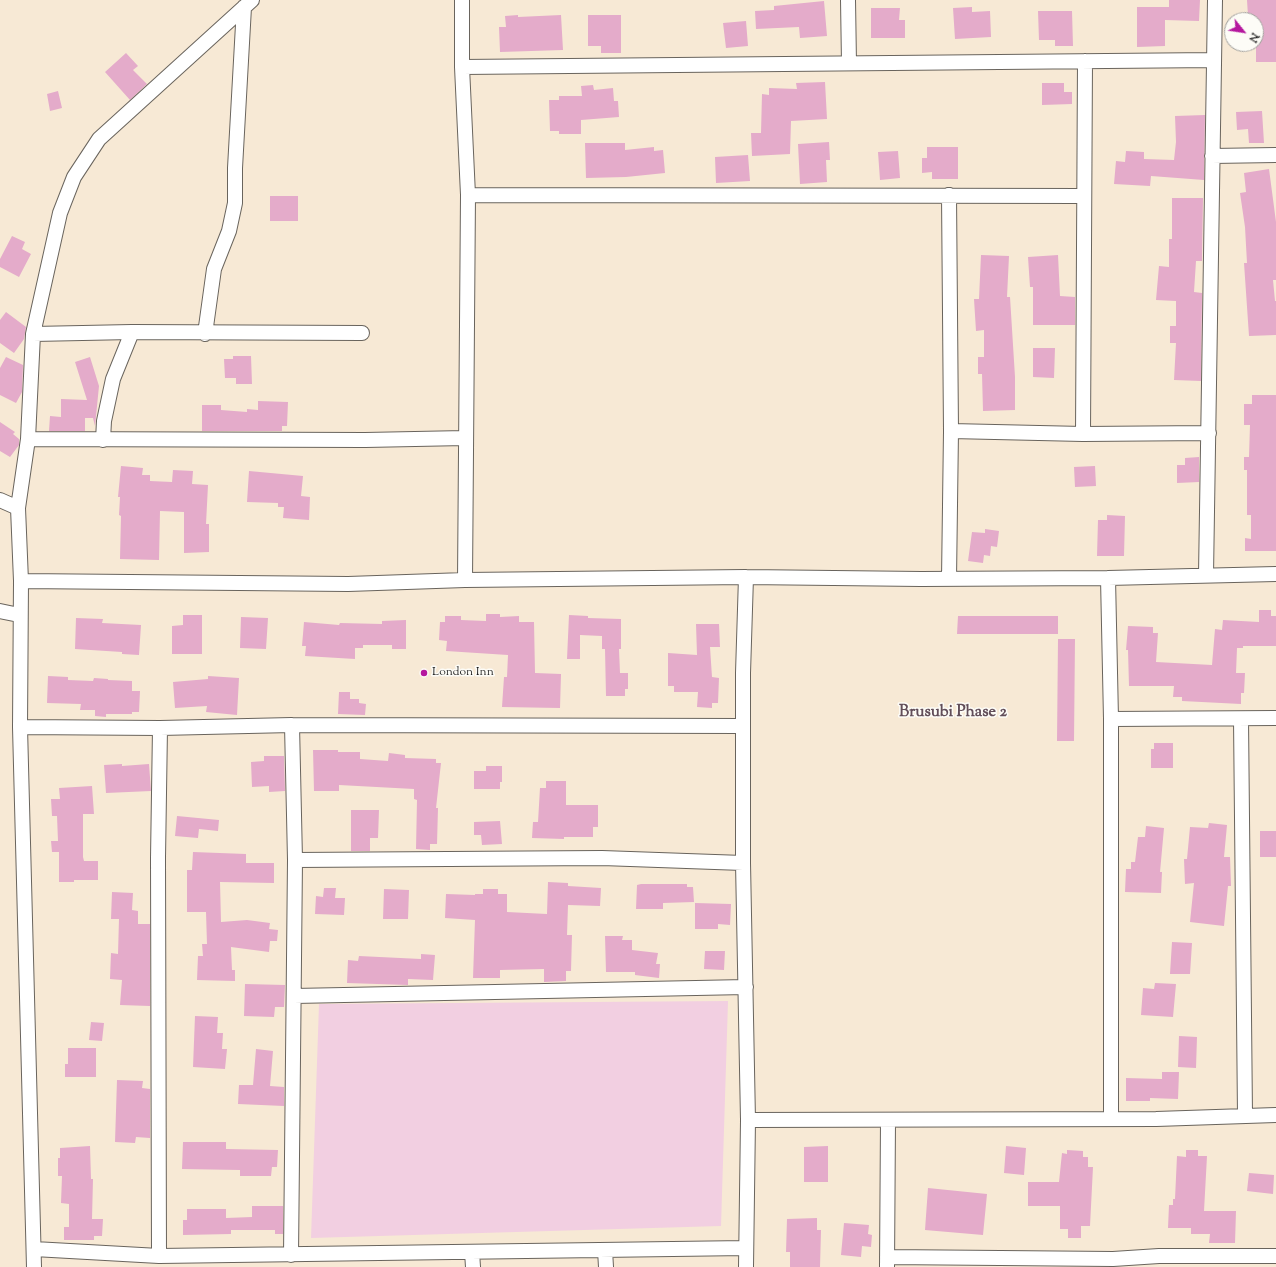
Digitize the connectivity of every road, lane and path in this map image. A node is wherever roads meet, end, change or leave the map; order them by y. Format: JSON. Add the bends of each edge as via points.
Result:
{"nodes":[{"id":1,"x":462,"y":0,"type":"edge"},
{"id":2,"x":848,"y":0,"type":"edge"},
{"id":3,"x":1215,"y":0,"type":"edge"},
{"id":4,"x":248,"y":3,"type":"edge"},
{"id":5,"x":1214,"y":60,"type":"junction"},
{"id":6,"x":1085,"y":61,"type":"junction"},
{"id":7,"x":849,"y":63,"type":"junction"},
{"id":8,"x":462,"y":67,"type":"junction"},
{"id":9,"x":1276,"y":155,"type":"edge"},
{"id":10,"x":1212,"y":156,"type":"junction"},
{"id":11,"x":468,"y":195,"type":"junction"},
{"id":12,"x":949,"y":195,"type":"junction"},
{"id":13,"x":1084,"y":196,"type":"junction"},
{"id":14,"x":132,"y":332,"type":"junction"},
{"id":15,"x":33,"y":334,"type":"junction"},
{"id":16,"x":205,"y":334,"type":"junction"},
{"id":17,"x":362,"y":334,"type":"dead end"},
{"id":18,"x":951,"y":431,"type":"junction"},
{"id":19,"x":1209,"y":433,"type":"junction"},
{"id":20,"x":1083,"y":434,"type":"junction"},
{"id":21,"x":465,"y":438,"type":"junction"},
{"id":22,"x":28,"y":439,"type":"junction"},
{"id":23,"x":103,"y":440,"type":"junction"},
{"id":24,"x":0,"y":500,"type":"edge"},
{"id":25,"x":18,"y":508,"type":"junction"},
{"id":26,"x":1276,"y":574,"type":"edge"},
{"id":27,"x":1206,"y":575,"type":"junction"},
{"id":28,"x":746,"y":577,"type":"junction"},
{"id":29,"x":1108,"y":578,"type":"junction"},
{"id":30,"x":949,"y":579,"type":"junction"},
{"id":31,"x":465,"y":580,"type":"junction"},
{"id":32,"x":21,"y":581,"type":"junction"},
{"id":33,"x":0,"y":612,"type":"edge"},
{"id":34,"x":19,"y":615,"type":"junction"},
{"id":35,"x":1241,"y":718,"type":"junction"},
{"id":36,"x":1276,"y":718,"type":"edge"},
{"id":37,"x":1111,"y":719,"type":"junction"},
{"id":38,"x":292,"y":725,"type":"junction"},
{"id":39,"x":743,"y":726,"type":"junction"},
{"id":40,"x":20,"y":727,"type":"junction"},
{"id":41,"x":160,"y":728,"type":"junction"},
{"id":42,"x":295,"y":860,"type":"junction"},
{"id":43,"x":743,"y":863,"type":"junction"},
{"id":44,"x":746,"y":987,"type":"junction"},
{"id":45,"x":294,"y":996,"type":"junction"},
{"id":46,"x":1245,"y":1115,"type":"junction"},
{"id":47,"x":1276,"y":1115,"type":"edge"},
{"id":48,"x":1111,"y":1119,"type":"junction"},
{"id":49,"x":748,"y":1120,"type":"junction"},
{"id":50,"x":888,"y":1121,"type":"junction"},
{"id":51,"x":746,"y":1248,"type":"junction"},
{"id":52,"x":34,"y":1249,"type":"junction"},
{"id":53,"x":605,"y":1250,"type":"junction"},
{"id":54,"x":472,"y":1252,"type":"junction"},
{"id":55,"x":291,"y":1255,"type":"junction"},
{"id":56,"x":159,"y":1256,"type":"junction"},
{"id":57,"x":1276,"y":1256,"type":"edge"},
{"id":58,"x":252,"y":1262,"type":"edge"},
{"id":59,"x":887,"y":1262,"type":"edge"},
{"id":60,"x":1113,"y":1263,"type":"edge"},
{"id":61,"x":34,"y":1267,"type":"edge"},
{"id":62,"x":473,"y":1267,"type":"edge"},
{"id":63,"x":606,"y":1267,"type":"edge"},
{"id":64,"x":746,"y":1267,"type":"edge"}],
"edges":[{"from":1,"to":8,"type":"street"},
{"from":2,"to":7,"type":"street"},
{"from":3,"to":5,"type":"street"},
{"from":4,"to":15,"type":"street","via":[[100,139],[74,177],[60,213]]},
{"from":4,"to":16,"type":"street","via":[[235,168],[235,203],[229,232],[214,269]]},
{"from":5,"to":6,"type":"street"},
{"from":5,"to":10,"type":"street"},
{"from":6,"to":7,"type":"street"},
{"from":6,"to":13,"type":"street"},
{"from":7,"to":8,"type":"street"},
{"from":8,"to":11,"type":"street"},
{"from":9,"to":10,"type":"street"},
{"from":10,"to":19,"type":"street"},
{"from":11,"to":12,"type":"street"},
{"from":11,"to":21,"type":"street"},
{"from":12,"to":13,"type":"street"},
{"from":12,"to":18,"type":"street"},
{"from":13,"to":20,"type":"street"},
{"from":14,"to":15,"type":"street"},
{"from":14,"to":16,"type":"street"},
{"from":14,"to":23,"type":"street","via":[[113,379],[104,421]]},
{"from":15,"to":22,"type":"street"},
{"from":16,"to":17,"type":"street"},
{"from":18,"to":20,"type":"street"},
{"from":18,"to":30,"type":"street"},
{"from":19,"to":20,"type":"street"},
{"from":19,"to":27,"type":"street"},
{"from":21,"to":23,"type":"street"},
{"from":21,"to":31,"type":"street"},
{"from":22,"to":23,"type":"street"},
{"from":22,"to":25,"type":"street"},
{"from":24,"to":25,"type":"street"},
{"from":25,"to":32,"type":"street"},
{"from":26,"to":27,"type":"street"},
{"from":27,"to":29,"type":"street"},
{"from":28,"to":30,"type":"street"},
{"from":28,"to":31,"type":"street"},
{"from":28,"to":39,"type":"street"},
{"from":29,"to":30,"type":"street"},
{"from":29,"to":37,"type":"street"},
{"from":31,"to":32,"type":"street","via":[[348,584]]},
{"from":32,"to":34,"type":"street"},
{"from":33,"to":34,"type":"street"},
{"from":34,"to":40,"type":"street"},
{"from":35,"to":36,"type":"street"},
{"from":35,"to":37,"type":"street"},
{"from":35,"to":46,"type":"street"},
{"from":37,"to":48,"type":"street"},
{"from":38,"to":39,"type":"street"},
{"from":38,"to":41,"type":"street"},
{"from":38,"to":42,"type":"street"},
{"from":39,"to":43,"type":"street"},
{"from":40,"to":41,"type":"street"},
{"from":40,"to":52,"type":"street"},
{"from":41,"to":56,"type":"street"},
{"from":42,"to":43,"type":"street","via":[[602,858]]},
{"from":42,"to":45,"type":"street"},
{"from":43,"to":44,"type":"street"},
{"from":44,"to":45,"type":"street"},
{"from":44,"to":49,"type":"street"},
{"from":45,"to":55,"type":"street"},
{"from":46,"to":47,"type":"street"},
{"from":46,"to":48,"type":"street"},
{"from":48,"to":50,"type":"street"},
{"from":49,"to":50,"type":"street"},
{"from":49,"to":51,"type":"street"},
{"from":50,"to":59,"type":"street"},
{"from":51,"to":53,"type":"street"},
{"from":51,"to":64,"type":"street"},
{"from":52,"to":56,"type":"street"},
{"from":52,"to":61,"type":"street"},
{"from":53,"to":54,"type":"street"},
{"from":53,"to":63,"type":"street"},
{"from":54,"to":55,"type":"street"},
{"from":54,"to":62,"type":"street"},
{"from":55,"to":58,"type":"street"},
{"from":56,"to":58,"type":"street"},
{"from":57,"to":60,"type":"street","via":[[1159,1256]]},
{"from":59,"to":60,"type":"street"}]}
